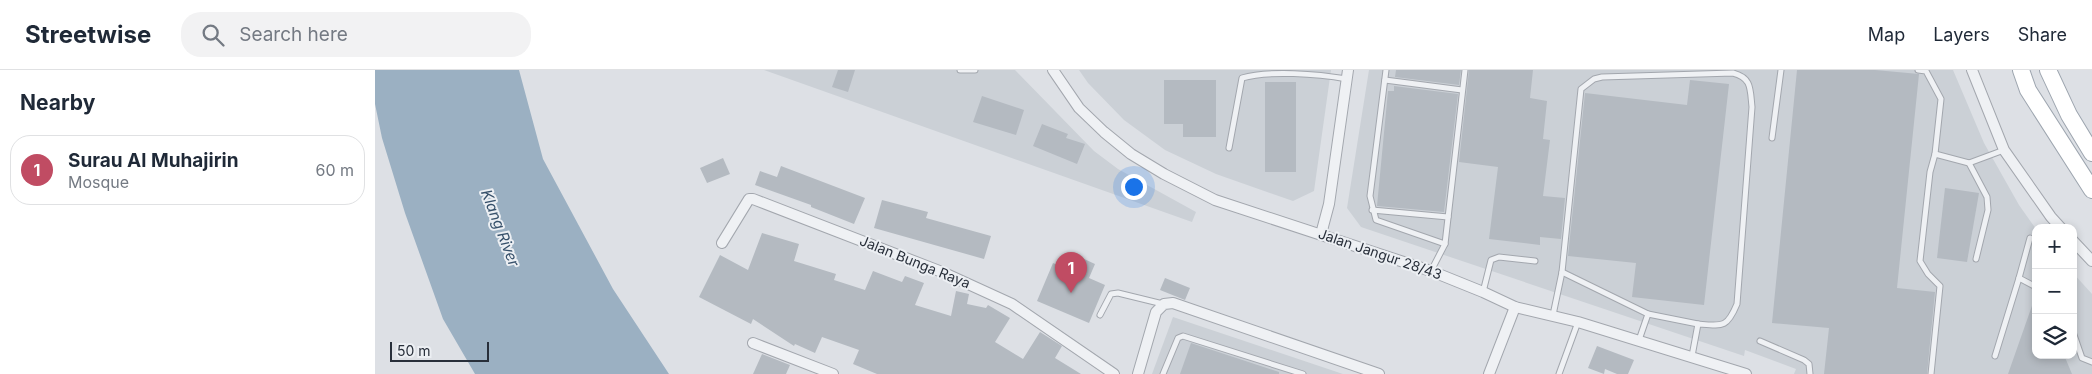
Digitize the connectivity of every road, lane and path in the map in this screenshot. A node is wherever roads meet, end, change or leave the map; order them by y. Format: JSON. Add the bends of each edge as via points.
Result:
{"nodes":[{"id":1,"x":960,"y":70,"type":"edge"},
{"id":2,"x":975,"y":70,"type":"edge"},
{"id":3,"x":1053,"y":70,"type":"edge"},
{"id":4,"x":1386,"y":70,"type":"edge"},
{"id":5,"x":1465,"y":70,"type":"edge"},
{"id":6,"x":1781,"y":70,"type":"edge"},
{"id":7,"x":1919,"y":70,"type":"edge"},
{"id":8,"x":1973,"y":70,"type":"edge"},
{"id":9,"x":2021,"y":70,"type":"edge"},
{"id":10,"x":2048,"y":70,"type":"edge"},
{"id":11,"x":1348,"y":75,"type":"edge"},
{"id":12,"x":1385,"y":80,"type":"junction"},
{"id":13,"x":1462,"y":90,"type":"junction"},
{"id":14,"x":1771,"y":138,"type":"dead end"},
{"id":15,"x":1229,"y":148,"type":"dead end"},
{"id":16,"x":2004,"y":150,"type":"junction"},
{"id":17,"x":2092,"y":153,"type":"edge"},
{"id":18,"x":1935,"y":154,"type":"junction"},
{"id":19,"x":1969,"y":163,"type":"junction"},
{"id":20,"x":2092,"y":190,"type":"edge"},
{"id":21,"x":1373,"y":210,"type":"junction"},
{"id":22,"x":1448,"y":217,"type":"junction"},
{"id":23,"x":2057,"y":224,"type":"edge"},
{"id":24,"x":1321,"y":234,"type":"junction"},
{"id":25,"x":2030,"y":238,"type":"dead end"},
{"id":26,"x":722,"y":243,"type":"dead end"},
{"id":27,"x":1445,"y":244,"type":"junction"},
{"id":28,"x":2077,"y":245,"type":"edge"},
{"id":29,"x":1977,"y":259,"type":"dead end"},
{"id":30,"x":1535,"y":261,"type":"dead end"},
{"id":31,"x":2092,"y":261,"type":"edge"},
{"id":32,"x":1431,"y":271,"type":"junction"},
{"id":33,"x":1562,"y":272,"type":"junction"},
{"id":34,"x":2019,"y":278,"type":"junction"},
{"id":35,"x":2032,"y":284,"type":"edge"},
{"id":36,"x":1483,"y":292,"type":"junction"},
{"id":37,"x":1164,"y":304,"type":"junction"},
{"id":38,"x":1515,"y":308,"type":"junction"},
{"id":39,"x":1648,"y":314,"type":"junction"},
{"id":40,"x":1100,"y":315,"type":"dead end"},
{"id":41,"x":1553,"y":315,"type":"junction"},
{"id":42,"x":1578,"y":322,"type":"junction"},
{"id":43,"x":1698,"y":324,"type":"junction"},
{"id":44,"x":1639,"y":340,"type":"junction"},
{"id":45,"x":1760,"y":340,"type":"dead end"},
{"id":46,"x":753,"y":343,"type":"dead end"},
{"id":47,"x":2077,"y":344,"type":"edge"},
{"id":48,"x":1691,"y":356,"type":"junction"},
{"id":49,"x":1995,"y":356,"type":"dead end"},
{"id":50,"x":2092,"y":362,"type":"edge"},
{"id":51,"x":833,"y":374,"type":"edge"},
{"id":52,"x":1114,"y":374,"type":"edge"},
{"id":53,"x":1138,"y":374,"type":"edge"},
{"id":54,"x":1163,"y":374,"type":"edge"},
{"id":55,"x":1303,"y":374,"type":"edge"},
{"id":56,"x":1379,"y":374,"type":"edge"},
{"id":57,"x":1489,"y":374,"type":"edge"},
{"id":58,"x":1559,"y":374,"type":"edge"},
{"id":59,"x":1745,"y":374,"type":"edge"},
{"id":60,"x":1810,"y":374,"type":"edge"},
{"id":61,"x":1931,"y":374,"type":"edge"}],
"edges":[{"from":1,"to":2,"type":"lane"},
{"from":3,"to":24,"type":"street","name":"Jalan Jangur 28/43","via":[[1079,108],[1131,154],[1215,200]]},
{"from":4,"to":12,"type":"lane"},
{"from":5,"to":13,"type":"lane"},
{"from":6,"to":14,"type":"lane"},
{"from":7,"to":18,"type":"lane","via":[[1926,71],[1941,99]]},
{"from":8,"to":16,"type":"street"},
{"from":9,"to":20,"type":"main road","via":[[2028,90]]},
{"from":10,"to":17,"type":"main road","via":[[2069,115]]},
{"from":11,"to":15,"type":"lane","via":[[1253,72],[1242,78]]},
{"from":11,"to":24,"type":"street","via":[[1329,204]]},
{"from":12,"to":13,"type":"lane"},
{"from":12,"to":21,"type":"lane","via":[[1370,196]]},
{"from":13,"to":22,"type":"lane"},
{"from":16,"to":19,"type":"lane"},
{"from":16,"to":23,"type":"street"},
{"from":18,"to":19,"type":"lane"},
{"from":18,"to":61,"type":"lane","via":[[1920,261],[1940,286]]},
{"from":19,"to":29,"type":"lane","via":[[1987,197],[1988,210]]},
{"from":21,"to":22,"type":"lane"},
{"from":21,"to":27,"type":"lane","via":[[1376,220]]},
{"from":22,"to":27,"type":"lane"},
{"from":24,"to":32,"type":"street","name":"Jalan Jangur 28/43"},
{"from":25,"to":34,"type":"lane"},
{"from":26,"to":52,"type":"street","name":"Jalan Bunga Raya","via":[[749,200],[753,199],[942,272],[1012,304]]},
{"from":27,"to":32,"type":"lane"},
{"from":28,"to":31,"type":"street"},
{"from":30,"to":36,"type":"lane","via":[[1499,257],[1491,260]]},
{"from":32,"to":36,"type":"street","name":"Jalan Jangur 28/43"},
{"from":33,"to":39,"type":"lane"},
{"from":33,"to":41,"type":"lane"},
{"from":33,"to":43,"type":"lane","via":[[1581,89],[1602,77],[1733,73],[1744,76],[1748,81],[1752,107],[1737,304],[1730,320],[1719,326]]},
{"from":34,"to":35,"type":"lane"},
{"from":34,"to":49,"type":"lane"},
{"from":36,"to":38,"type":"street","name":"Jalan Jangur 28/43"},
{"from":37,"to":40,"type":"lane","via":[[1111,294]]},
{"from":37,"to":53,"type":"street","via":[[1156,312]]},
{"from":37,"to":56,"type":"street","via":[[1183,306]]},
{"from":38,"to":41,"type":"street","name":"Jalan Jangur 28/43"},
{"from":38,"to":57,"type":"street"},
{"from":39,"to":43,"type":"lane"},
{"from":39,"to":44,"type":"lane"},
{"from":41,"to":42,"type":"street","name":"Jalan Jangur 28/43"},
{"from":42,"to":44,"type":"street","name":"Jalan Jangur 28/43"},
{"from":42,"to":58,"type":"lane"},
{"from":43,"to":48,"type":"lane"},
{"from":44,"to":48,"type":"street","name":"Jalan Jangur 28/43"},
{"from":45,"to":60,"type":"lane","via":[[1804,360],[1809,364]]},
{"from":46,"to":51,"type":"street"},
{"from":47,"to":50,"type":"lane","via":[[2082,358]]},
{"from":48,"to":59,"type":"street","name":"Jalan Jangur 28/43"},
{"from":54,"to":55,"type":"lane","via":[[1173,347],[1183,336]]}]}
